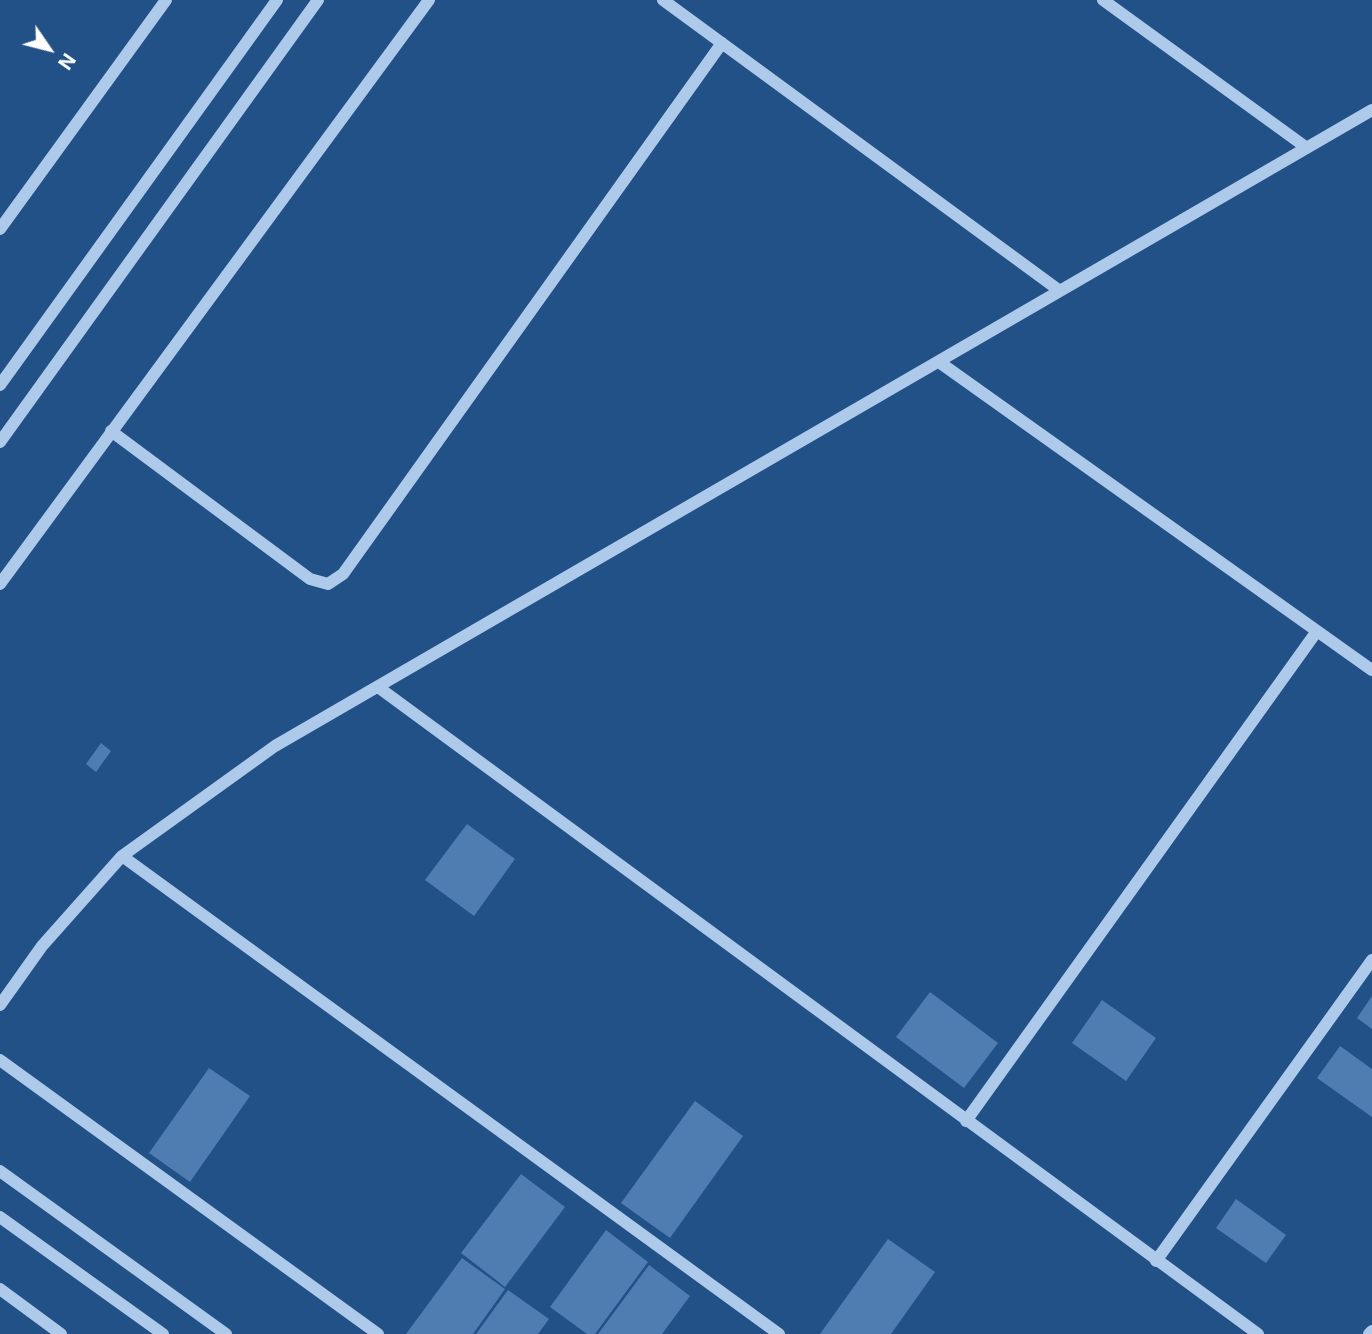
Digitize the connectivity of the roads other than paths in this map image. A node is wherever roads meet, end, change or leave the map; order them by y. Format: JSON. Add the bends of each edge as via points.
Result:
{"nodes":[{"id":1,"x":166,"y":0,"type":"edge"},
{"id":2,"x":277,"y":0,"type":"edge"},
{"id":3,"x":318,"y":0,"type":"edge"},
{"id":4,"x":429,"y":0,"type":"edge"},
{"id":5,"x":663,"y":0,"type":"edge"},
{"id":6,"x":1103,"y":0,"type":"edge"},
{"id":7,"x":722,"y":43,"type":"junction"},
{"id":8,"x":1372,"y":110,"type":"edge"},
{"id":9,"x":1307,"y":148,"type":"junction"},
{"id":10,"x":0,"y":229,"type":"edge"},
{"id":11,"x":1060,"y":291,"type":"junction"},
{"id":12,"x":939,"y":362,"type":"junction"},
{"id":13,"x":0,"y":385,"type":"edge"},
{"id":14,"x":111,"y":431,"type":"junction"},
{"id":15,"x":0,"y":442,"type":"edge"},
{"id":16,"x":0,"y":584,"type":"edge"},
{"id":17,"x":1317,"y":631,"type":"junction"},
{"id":18,"x":1372,"y":670,"type":"edge"},
{"id":19,"x":378,"y":687,"type":"junction"},
{"id":20,"x":122,"y":856,"type":"junction"},
{"id":21,"x":1372,"y":960,"type":"edge"},
{"id":22,"x":0,"y":1005,"type":"edge"},
{"id":23,"x":0,"y":1060,"type":"edge"},
{"id":24,"x":966,"y":1121,"type":"junction"},
{"id":25,"x":0,"y":1171,"type":"edge"},
{"id":26,"x":0,"y":1217,"type":"edge"},
{"id":27,"x":1156,"y":1261,"type":"junction"},
{"id":28,"x":0,"y":1289,"type":"edge"},
{"id":29,"x":61,"y":1334,"type":"edge"},
{"id":30,"x":163,"y":1334,"type":"edge"},
{"id":31,"x":226,"y":1334,"type":"edge"},
{"id":32,"x":378,"y":1334,"type":"edge"},
{"id":33,"x":779,"y":1334,"type":"edge"},
{"id":34,"x":1258,"y":1334,"type":"edge"}],
"edges":[{"from":1,"to":10,"type":"street"},
{"from":2,"to":13,"type":"street"},
{"from":3,"to":15,"type":"street"},
{"from":4,"to":14,"type":"street"},
{"from":5,"to":7,"type":"street"},
{"from":6,"to":9,"type":"street"},
{"from":7,"to":11,"type":"street"},
{"from":7,"to":14,"type":"street","via":[[343,575],[328,584],[310,579]]},
{"from":8,"to":9,"type":"street"},
{"from":9,"to":11,"type":"street"},
{"from":11,"to":12,"type":"street"},
{"from":12,"to":17,"type":"street"},
{"from":12,"to":19,"type":"street"},
{"from":14,"to":16,"type":"street"},
{"from":17,"to":18,"type":"street"},
{"from":17,"to":24,"type":"street"},
{"from":19,"to":20,"type":"street","via":[[275,746]]},
{"from":19,"to":24,"type":"street"},
{"from":20,"to":22,"type":"street","via":[[42,946]]},
{"from":20,"to":33,"type":"street"},
{"from":21,"to":27,"type":"street"},
{"from":23,"to":32,"type":"street"},
{"from":24,"to":27,"type":"street"},
{"from":25,"to":31,"type":"street"},
{"from":26,"to":30,"type":"street"},
{"from":27,"to":34,"type":"street"},
{"from":28,"to":29,"type":"street"}]}
